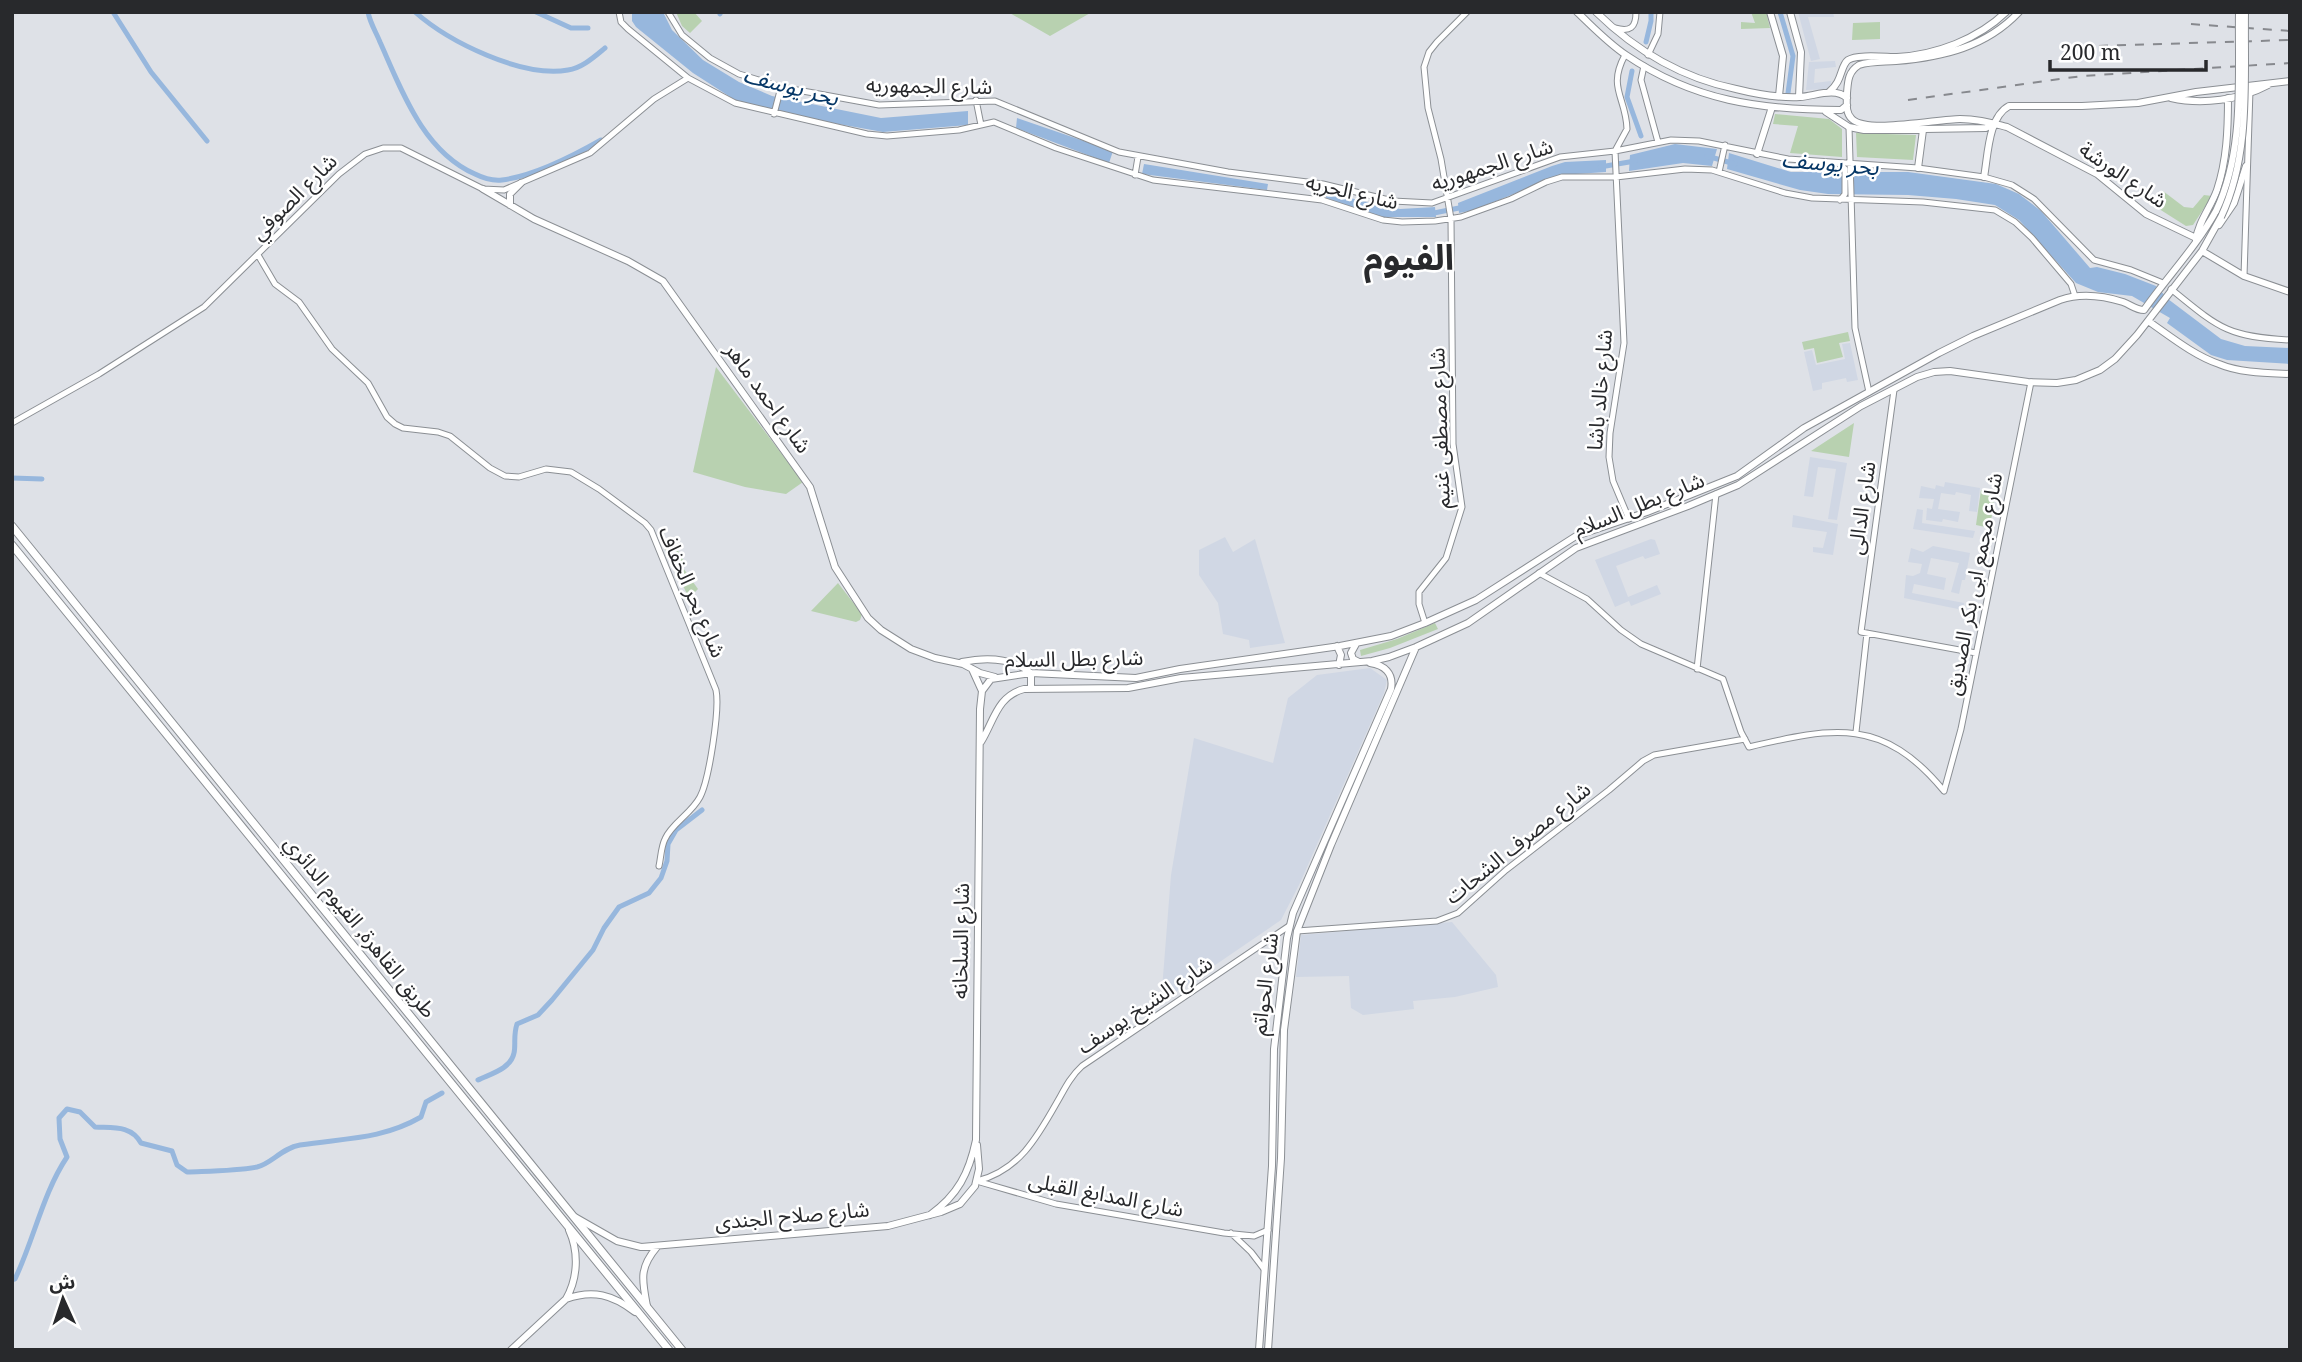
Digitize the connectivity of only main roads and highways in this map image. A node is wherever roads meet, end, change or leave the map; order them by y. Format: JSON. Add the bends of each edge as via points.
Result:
{"nodes":[{"id":1,"x":1577,"y":12,"type":"edge"},
{"id":2,"x":1596,"y":12,"type":"edge"},
{"id":3,"x":1770,"y":12,"type":"edge"},
{"id":4,"x":1790,"y":12,"type":"edge"},
{"id":5,"x":2006,"y":12,"type":"edge"},
{"id":6,"x":2019,"y":12,"type":"edge"},
{"id":7,"x":2239,"y":12,"type":"edge"},
{"id":8,"x":2245,"y":12,"type":"edge"},
{"id":9,"x":1849,"y":60,"type":"junction"},
{"id":10,"x":1853,"y":68,"type":"junction"},
{"id":11,"x":2290,"y":81,"type":"edge"},
{"id":12,"x":1711,"y":83,"type":"junction"},
{"id":13,"x":2273,"y":83,"type":"junction"},
{"id":14,"x":1721,"y":86,"type":"junction"},
{"id":15,"x":1828,"y":93,"type":"junction"},
{"id":16,"x":1706,"y":94,"type":"junction"},
{"id":17,"x":1779,"y":96,"type":"junction"},
{"id":18,"x":1799,"y":97,"type":"junction"},
{"id":19,"x":2169,"y":98,"type":"junction"},
{"id":20,"x":2228,"y":98,"type":"junction"},
{"id":21,"x":1718,"y":99,"type":"junction"},
{"id":22,"x":1847,"y":102,"type":"junction"},
{"id":23,"x":1772,"y":107,"type":"junction"},
{"id":24,"x":1821,"y":110,"type":"junction"},
{"id":25,"x":1994,"y":124,"type":"junction"},
{"id":26,"x":1923,"y":130,"type":"junction"},
{"id":27,"x":1757,"y":154,"type":"road end"},
{"id":28,"x":2246,"y":166,"type":"road end"},
{"id":29,"x":1918,"y":168,"type":"road end"},
{"id":30,"x":1984,"y":177,"type":"road end"},
{"id":31,"x":521,"y":183,"type":"road end"},
{"id":32,"x":483,"y":189,"type":"road end"},
{"id":33,"x":510,"y":205,"type":"junction"},
{"id":34,"x":2219,"y":214,"type":"junction"},
{"id":35,"x":2214,"y":231,"type":"junction"},
{"id":36,"x":2195,"y":242,"type":"junction"},
{"id":37,"x":2202,"y":251,"type":"junction"},
{"id":38,"x":2290,"y":292,"type":"edge"},
{"id":39,"x":2150,"y":318,"type":"junction"},
{"id":40,"x":1939,"y":353,"type":"junction"},
{"id":41,"x":1913,"y":367,"type":"junction"},
{"id":42,"x":1945,"y":371,"type":"junction"},
{"id":43,"x":2290,"y":374,"type":"edge"},
{"id":44,"x":1917,"y":377,"type":"junction"},
{"id":45,"x":1804,"y":428,"type":"junction"},
{"id":46,"x":1816,"y":435,"type":"junction"},
{"id":47,"x":1791,"y":437,"type":"junction"},
{"id":48,"x":1802,"y":444,"type":"junction"},
{"id":49,"x":1692,"y":494,"type":"junction"},
{"id":50,"x":1684,"y":497,"type":"junction"},
{"id":51,"x":1697,"y":502,"type":"junction"},
{"id":52,"x":1688,"y":506,"type":"junction"},
{"id":53,"x":12,"y":526,"type":"edge"},
{"id":54,"x":12,"y":545,"type":"edge"},
{"id":55,"x":1554,"y":549,"type":"junction"},
{"id":56,"x":1560,"y":559,"type":"junction"},
{"id":57,"x":1358,"y":643,"type":"junction"},
{"id":58,"x":1337,"y":646,"type":"junction"},
{"id":59,"x":1416,"y":647,"type":"junction"},
{"id":60,"x":1362,"y":662,"type":"junction"},
{"id":61,"x":960,"y":663,"type":"junction"},
{"id":62,"x":1339,"y":665,"type":"junction"},
{"id":63,"x":972,"y":669,"type":"junction"},
{"id":64,"x":1180,"y":669,"type":"junction"},
{"id":65,"x":1031,"y":673,"type":"junction"},
{"id":66,"x":995,"y":677,"type":"junction"},
{"id":67,"x":1181,"y":678,"type":"junction"},
{"id":68,"x":1031,"y":689,"type":"junction"},
{"id":69,"x":982,"y":691,"type":"junction"},
{"id":70,"x":151,"y":697,"type":"junction"},
{"id":71,"x":142,"y":705,"type":"junction"},
{"id":72,"x":981,"y":742,"type":"junction"},
{"id":73,"x":1332,"y":833,"type":"junction"},
{"id":74,"x":1328,"y":843,"type":"junction"},
{"id":75,"x":466,"y":1087,"type":"junction"},
{"id":76,"x":458,"y":1092,"type":"junction"},
{"id":77,"x":481,"y":1104,"type":"junction"},
{"id":78,"x":473,"y":1111,"type":"junction"},
{"id":79,"x":976,"y":1140,"type":"junction"},
{"id":80,"x":1272,"y":1166,"type":"junction"},
{"id":81,"x":1280,"y":1166,"type":"junction"},
{"id":82,"x":930,"y":1214,"type":"junction"},
{"id":83,"x":574,"y":1216,"type":"junction"},
{"id":84,"x":566,"y":1225,"type":"junction"},
{"id":85,"x":657,"y":1247,"type":"junction"},
{"id":86,"x":566,"y":1299,"type":"junction"},
{"id":87,"x":647,"y":1308,"type":"junction"},
{"id":88,"x":642,"y":1317,"type":"junction"},
{"id":89,"x":1260,"y":1341,"type":"junction"},
{"id":90,"x":1268,"y":1346,"type":"edge"},
{"id":91,"x":511,"y":1350,"type":"edge"},
{"id":92,"x":669,"y":1350,"type":"edge"},
{"id":93,"x":682,"y":1350,"type":"edge"},
{"id":94,"x":1259,"y":1350,"type":"edge"}],
"edges":[{"from":1,"to":16,"type":"main road","via":[[1625,55]]},
{"from":2,"to":12,"type":"main road","via":[[1648,55]]},
{"from":3,"to":17,"type":"main road","via":[[1783,56]]},
{"from":4,"to":18,"type":"main road","via":[[1801,52]]},
{"from":5,"to":9,"type":"main road","via":[[1985,30],[1939,49]]},
{"from":6,"to":10,"type":"main road","via":[[1990,37],[1962,50]]},
{"from":7,"to":34,"type":"main road","bridge":true,"via":[[2234,156]]},
{"from":8,"to":34,"type":"main road","bridge":true,"via":[[2240,156],[2233,187]]},
{"from":9,"to":10,"type":"main road"},
{"from":9,"to":15,"type":"main road"},
{"from":10,"to":22,"type":"main road"},
{"from":11,"to":13,"type":"main road"},
{"from":12,"to":14,"type":"main road"},
{"from":12,"to":16,"type":"main road","via":[[1712,91]]},
{"from":13,"to":19,"type":"main road"},
{"from":13,"to":20,"type":"main road"},
{"from":14,"to":17,"type":"main road"},
{"from":14,"to":21,"type":"main road","via":[[1716,92]]},
{"from":15,"to":18,"type":"main road"},
{"from":15,"to":22,"type":"main road","via":[[1841,94]]},
{"from":16,"to":21,"type":"main road"},
{"from":17,"to":18,"type":"main road"},
{"from":19,"to":20,"type":"main road","via":[[2189,102]]},
{"from":19,"to":25,"type":"main road","via":[[2082,106],[2016,104],[2004,109]]},
{"from":20,"to":36,"type":"main road","via":[[2221,177]]},
{"from":21,"to":23,"type":"main road"},
{"from":22,"to":24,"type":"main road","via":[[1841,110]]},
{"from":22,"to":25,"type":"main road","name":"شارع الورشة","via":[[1849,116],[1861,124],[1960,119]]},
{"from":23,"to":24,"type":"main road"},
{"from":23,"to":27,"type":"main road"},
{"from":24,"to":26,"type":"main road","name":"شارع الورشة","via":[[1849,127]]},
{"from":25,"to":26,"type":"main road","name":"شارع الورشة"},
{"from":25,"to":30,"type":"main road"},
{"from":25,"to":36,"type":"main road","name":"شارع الورشة","via":[[2011,128],[2088,169],[2138,210]]},
{"from":26,"to":29,"type":"main road"},
{"from":28,"to":35,"type":"main road","via":[[2234,203]]},
{"from":31,"to":33,"type":"main road","via":[[510,194]]},
{"from":32,"to":33,"type":"main road","name":"شارع احمد ماهر"},
{"from":33,"to":61,"type":"main road","name":"شارع احمد ماهر","via":[[663,281],[810,487],[835,567],[868,618],[911,649]]},
{"from":34,"to":35,"type":"main road"},
{"from":34,"to":36,"type":"main road"},
{"from":35,"to":37,"type":"main road"},
{"from":36,"to":40,"type":"main road","name":"شارع بطل السلام","via":[[2144,310],[2115,300],[2075,296]]},
{"from":37,"to":38,"type":"main road","via":[[2244,275]]},
{"from":37,"to":39,"type":"main road","name":"شارع بطل السلام"},
{"from":39,"to":42,"type":"main road","name":"شارع بطل السلام","via":[[2100,370],[2068,382]]},
{"from":39,"to":43,"type":"main road","via":[[2219,365]]},
{"from":40,"to":41,"type":"main road","name":"شارع بطل السلام"},
{"from":40,"to":42,"type":"main road","via":[[1937,366]]},
{"from":41,"to":44,"type":"main road","via":[[1919,372]]},
{"from":41,"to":45,"type":"main road","name":"شارع بطل السلام"},
{"from":42,"to":44,"type":"main road","name":"شارع بطل السلام"},
{"from":44,"to":46,"type":"main road","name":"شارع بطل السلام"},
{"from":45,"to":46,"type":"main road","via":[[1807,434]]},
{"from":45,"to":47,"type":"main road","name":"شارع بطل السلام"},
{"from":46,"to":48,"type":"main road","name":"شارع بطل السلام"},
{"from":47,"to":48,"type":"main road"},
{"from":47,"to":49,"type":"main road","name":"شارع بطل السلام","via":[[1745,472]]},
{"from":48,"to":51,"type":"main road","name":"شارع بطل السلام","via":[[1744,481]]},
{"from":49,"to":50,"type":"main road","name":"شارع بطل السلام"},
{"from":49,"to":51,"type":"main road"},
{"from":50,"to":52,"type":"main road"},
{"from":50,"to":55,"type":"main road","name":"شارع بطل السلام","via":[[1576,536]]},
{"from":51,"to":52,"type":"main road","name":"شارع بطل السلام"},
{"from":52,"to":56,"type":"main road","name":"شارع بطل السلام","via":[[1592,541]]},
{"from":53,"to":70,"type":"highway","name":"طريق القاهرة, الفيوم الدائري"},
{"from":54,"to":71,"type":"highway","name":"طريق القاهرة, الفيوم الدائري"},
{"from":55,"to":56,"type":"main road"},
{"from":55,"to":57,"type":"main road","name":"شارع بطل السلام","via":[[1485,595],[1391,636]]},
{"from":56,"to":59,"type":"main road","name":"شارع بطل السلام","via":[[1468,623]]},
{"from":57,"to":58,"type":"main road","name":"شارع بطل السلام"},
{"from":57,"to":60,"type":"main road","via":[[1351,653]]},
{"from":58,"to":62,"type":"main road"},
{"from":58,"to":64,"type":"main road","name":"شارع بطل السلام"},
{"from":59,"to":60,"type":"main road","name":"شارع بطل السلام"},
{"from":59,"to":73,"type":"main road","name":"شارع الحواتم"},
{"from":60,"to":62,"type":"main road","name":"شارع بطل السلام"},
{"from":60,"to":73,"type":"main road","name":"شارع الحواتم","via":[[1383,667],[1392,685]]},
{"from":61,"to":63,"type":"main road","name":"شارع احمد ماهر"},
{"from":61,"to":65,"type":"main road","via":[[977,659],[1017,663]]},
{"from":62,"to":67,"type":"main road","name":"شارع بطل السلام"},
{"from":63,"to":66,"type":"main road","name":"شارع احمد ماهر"},
{"from":63,"to":69,"type":"main road"},
{"from":64,"to":65,"type":"main road","name":"شارع بطل السلام","via":[[1126,678]]},
{"from":64,"to":67,"type":"main road"},
{"from":65,"to":66,"type":"main road","name":"شارع بطل السلام"},
{"from":65,"to":68,"type":"main road"},
{"from":66,"to":69,"type":"main road","name":"شارع بطل السلام"},
{"from":67,"to":68,"type":"main road","name":"شارع بطل السلام","via":[[1128,688]]},
{"from":68,"to":72,"type":"main road","name":"شارع بطل السلام","via":[[1004,699]]},
{"from":69,"to":72,"type":"main road","name":"شارع بطل السلام"},
{"from":70,"to":71,"type":"highway"},
{"from":70,"to":75,"type":"highway","name":"طريق القاهرة, الفيوم الدائري"},
{"from":71,"to":76,"type":"highway","name":"طريق القاهرة, الفيوم الدائري"},
{"from":72,"to":79,"type":"main road","name":"شارع السلخانه"},
{"from":73,"to":74,"type":"main road","name":"شارع الحواتم"},
{"from":74,"to":80,"type":"main road","name":"شارع الحواتم","via":[[1289,926],[1275,1049]]},
{"from":74,"to":81,"type":"main road","name":"شارع الحواتم","via":[[1297,931],[1284,1030]]},
{"from":75,"to":76,"type":"highway"},
{"from":75,"to":77,"type":"highway","name":"طريق القاهرة, الفيوم الدائري"},
{"from":76,"to":78,"type":"highway","name":"طريق القاهرة, الفيوم الدائري"},
{"from":77,"to":78,"type":"highway"},
{"from":77,"to":83,"type":"highway","name":"طريق القاهرة, الفيوم الدائري"},
{"from":78,"to":84,"type":"highway","name":"طريق القاهرة, الفيوم الدائري"},
{"from":79,"to":82,"type":"main road","name":"شارع صلاح الجندى","via":[[961,1185]]},
{"from":79,"to":82,"type":"main road","name":"شارع صلاح الجندى","via":[[979,1163],[971,1192],[960,1204]]},
{"from":80,"to":81,"type":"main road"},
{"from":80,"to":89,"type":"main road","name":"شارع الحواتم"},
{"from":81,"to":90,"type":"main road","name":"شارع الحواتم"},
{"from":82,"to":85,"type":"main road","name":"شارع صلاح الجندى","via":[[888,1226]]},
{"from":83,"to":85,"type":"main road","name":"شارع صلاح الجندى","via":[[617,1241]]},
{"from":83,"to":87,"type":"highway","name":"طريق القاهرة, الفيوم الدائري"},
{"from":84,"to":86,"type":"main road","via":[[574,1241],[576,1263]]},
{"from":84,"to":88,"type":"highway","name":"طريق القاهرة, الفيوم الدائري"},
{"from":85,"to":87,"type":"main road","via":[[643,1268]]},
{"from":86,"to":88,"type":"main road","via":[[601,1294]]},
{"from":86,"to":91,"type":"main road"},
{"from":87,"to":93,"type":"highway","name":"طريق القاهرة, الفيوم الدائري"},
{"from":88,"to":92,"type":"highway","name":"طريق القاهرة, الفيوم الدائري"},
{"from":89,"to":90,"type":"main road"},
{"from":89,"to":94,"type":"main road","name":"شارع الحواتم"}]}
